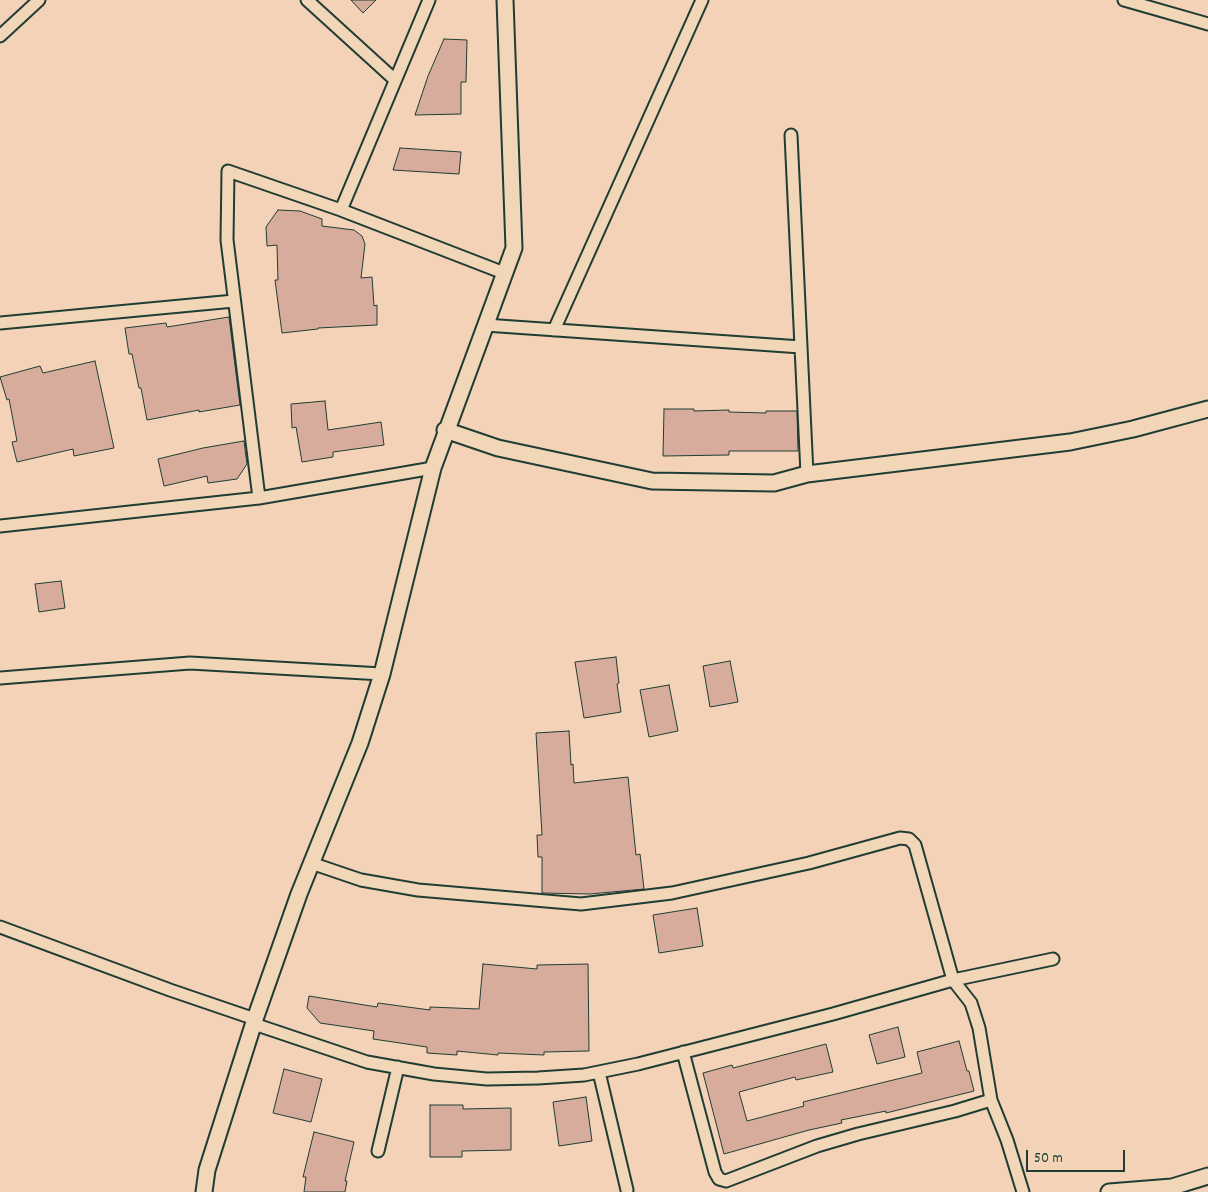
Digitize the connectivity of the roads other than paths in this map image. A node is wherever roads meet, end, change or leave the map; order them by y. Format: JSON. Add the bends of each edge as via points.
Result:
{"nodes":[{"id":1,"x":39,"y":0,"type":"edge"},
{"id":2,"x":307,"y":0,"type":"edge"},
{"id":3,"x":429,"y":0,"type":"edge"},
{"id":4,"x":505,"y":0,"type":"edge"},
{"id":5,"x":702,"y":0,"type":"edge"},
{"id":6,"x":1126,"y":0,"type":"edge"},
{"id":7,"x":1208,"y":24,"type":"edge"},
{"id":8,"x":0,"y":36,"type":"edge"},
{"id":9,"x":396,"y":80,"type":"junction"},
{"id":10,"x":791,"y":135,"type":"dead end"},
{"id":11,"x":341,"y":210,"type":"junction"},
{"id":12,"x":504,"y":273,"type":"junction"},
{"id":13,"x":234,"y":301,"type":"junction"},
{"id":14,"x":0,"y":323,"type":"edge"},
{"id":15,"x":485,"y":325,"type":"junction"},
{"id":16,"x":554,"y":330,"type":"junction"},
{"id":17,"x":801,"y":347,"type":"junction"},
{"id":18,"x":1208,"y":409,"type":"edge"},
{"id":19,"x":445,"y":430,"type":"junction"},
{"id":20,"x":433,"y":468,"type":"junction"},
{"id":21,"x":807,"y":474,"type":"junction"},
{"id":22,"x":259,"y":498,"type":"junction"},
{"id":23,"x":0,"y":526,"type":"edge"},
{"id":24,"x":382,"y":674,"type":"junction"},
{"id":25,"x":0,"y":678,"type":"edge"},
{"id":26,"x":311,"y":863,"type":"junction"},
{"id":27,"x":0,"y":927,"type":"edge"},
{"id":28,"x":1053,"y":959,"type":"dead end"},
{"id":29,"x":953,"y":980,"type":"junction"},
{"id":30,"x":254,"y":1021,"type":"junction"},
{"id":31,"x":683,"y":1052,"type":"junction"},
{"id":32,"x":398,"y":1068,"type":"junction"},
{"id":33,"x":599,"y":1072,"type":"junction"},
{"id":34,"x":991,"y":1100,"type":"junction"},
{"id":35,"x":378,"y":1151,"type":"dead end"},
{"id":36,"x":1208,"y":1176,"type":"edge"},
{"id":37,"x":626,"y":1190,"type":"dead end"},
{"id":38,"x":204,"y":1192,"type":"edge"},
{"id":39,"x":1023,"y":1192,"type":"edge"},
{"id":40,"x":1109,"y":1192,"type":"edge"}],
"edges":[{"from":1,"to":8,"type":"street"},
{"from":2,"to":9,"type":"street"},
{"from":3,"to":9,"type":"street"},
{"from":4,"to":12,"type":"street","via":[[514,248]]},
{"from":5,"to":16,"type":"street"},
{"from":6,"to":7,"type":"street"},
{"from":9,"to":11,"type":"street"},
{"from":10,"to":17,"type":"street"},
{"from":11,"to":12,"type":"street"},
{"from":11,"to":13,"type":"street","via":[[228,171],[227,240]]},
{"from":12,"to":15,"type":"street"},
{"from":13,"to":14,"type":"street"},
{"from":13,"to":22,"type":"street"},
{"from":15,"to":16,"type":"street"},
{"from":15,"to":19,"type":"street"},
{"from":16,"to":17,"type":"street"},
{"from":17,"to":21,"type":"street"},
{"from":18,"to":21,"type":"street","via":[[1070,442]]},
{"from":19,"to":20,"type":"street"},
{"from":19,"to":21,"type":"street","via":[[498,448],[652,481],[774,483]]},
{"from":20,"to":22,"type":"street"},
{"from":20,"to":24,"type":"street"},
{"from":22,"to":23,"type":"street"},
{"from":24,"to":25,"type":"street","via":[[190,663]]},
{"from":24,"to":26,"type":"street","via":[[360,743]]},
{"from":26,"to":29,"type":"street","via":[[361,880],[418,890],[581,904],[672,893],[809,863],[900,838],[909,839],[915,845]]},
{"from":26,"to":30,"type":"street"},
{"from":27,"to":30,"type":"street"},
{"from":28,"to":29,"type":"street"},
{"from":29,"to":31,"type":"street"},
{"from":29,"to":34,"type":"street","via":[[971,1004],[979,1028]]},
{"from":30,"to":32,"type":"street","via":[[367,1062]]},
{"from":30,"to":38,"type":"street","via":[[207,1170]]},
{"from":31,"to":33,"type":"street"},
{"from":31,"to":34,"type":"street","via":[[715,1172],[719,1179],[726,1181],[816,1146]]},
{"from":32,"to":33,"type":"street","via":[[488,1079]]},
{"from":32,"to":35,"type":"street"},
{"from":33,"to":37,"type":"street"},
{"from":34,"to":39,"type":"street"},
{"from":36,"to":40,"type":"street","via":[[1172,1187]]}]}
